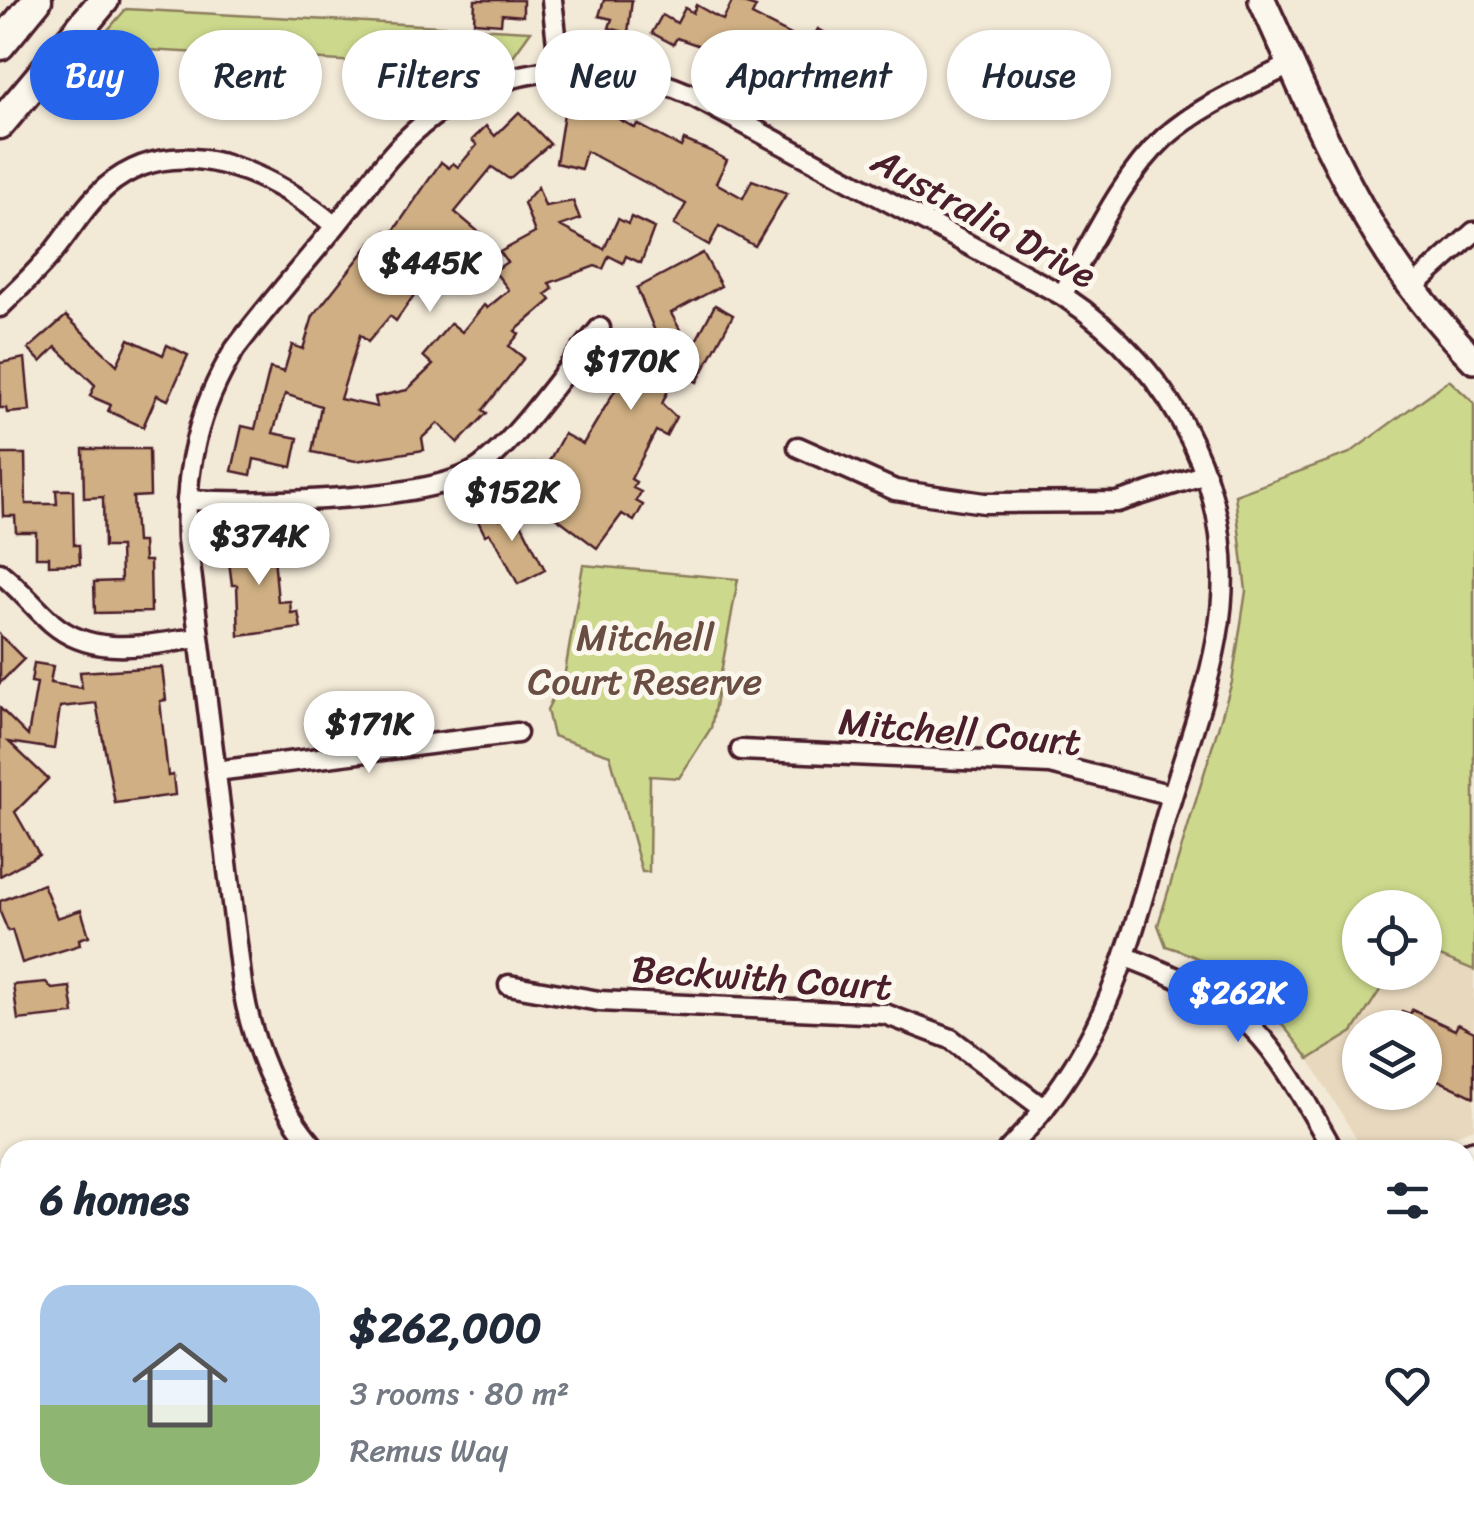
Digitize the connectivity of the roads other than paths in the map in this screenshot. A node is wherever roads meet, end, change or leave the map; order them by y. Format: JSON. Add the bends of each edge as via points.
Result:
{"nodes":[{"id":1,"x":104,"y":0,"type":"edge"},
{"id":2,"x":552,"y":0,"type":"edge"},
{"id":3,"x":1262,"y":0,"type":"edge"},
{"id":4,"x":31,"y":5,"type":"edge"},
{"id":5,"x":555,"y":30,"type":"edge"},
{"id":6,"x":0,"y":45,"type":"edge"},
{"id":7,"x":1292,"y":64,"type":"junction"},
{"id":8,"x":535,"y":75,"type":"edge"},
{"id":9,"x":671,"y":88,"type":"edge"},
{"id":10,"x":0,"y":124,"type":"edge"},
{"id":11,"x":335,"y":226,"type":"junction"},
{"id":12,"x":1474,"y":232,"type":"edge"},
{"id":13,"x":1411,"y":289,"type":"junction"},
{"id":14,"x":1062,"y":294,"type":"junction"},
{"id":15,"x":0,"y":308,"type":"edge"},
{"id":16,"x":600,"y":328,"type":"dead end"},
{"id":17,"x":1474,"y":360,"type":"edge"},
{"id":18,"x":798,"y":448,"type":"dead end"},
{"id":19,"x":1206,"y":474,"type":"junction"},
{"id":20,"x":186,"y":500,"type":"junction"},
{"id":21,"x":0,"y":573,"type":"edge"},
{"id":22,"x":198,"y":638,"type":"junction"},
{"id":23,"x":517,"y":734,"type":"dead end"},
{"id":24,"x":741,"y":750,"type":"dead end"},
{"id":25,"x":216,"y":771,"type":"junction"},
{"id":26,"x":1172,"y":795,"type":"junction"},
{"id":27,"x":1126,"y":957,"type":"junction"},
{"id":28,"x":509,"y":984,"type":"dead end"},
{"id":29,"x":1044,"y":1109,"type":"junction"},
{"id":30,"x":310,"y":1140,"type":"edge"},
{"id":31,"x":1017,"y":1140,"type":"edge"},
{"id":32,"x":1327,"y":1140,"type":"edge"}],
"edges":[{"from":1,"to":10,"type":"main road"},
{"from":2,"to":5,"type":"street"},
{"from":3,"to":7,"type":"street"},
{"from":4,"to":6,"type":"main road"},
{"from":7,"to":13,"type":"street","via":[[1352,198]]},
{"from":7,"to":14,"type":"street","via":[[1215,102],[1163,139]]},
{"from":8,"to":11,"type":"street","name":"Australia Drive","via":[[490,85],[441,112],[406,140]]},
{"from":9,"to":14,"type":"street","name":"Australia Drive"},
{"from":11,"to":15,"type":"street","via":[[258,174],[206,161],[153,163],[105,188]]},
{"from":11,"to":20,"type":"street","name":"Australia Drive","via":[[224,367],[196,430]]},
{"from":12,"to":13,"type":"street"},
{"from":13,"to":17,"type":"street"},
{"from":14,"to":19,"type":"street","name":"Australia Drive","via":[[1140,357],[1182,417]]},
{"from":16,"to":20,"type":"street","via":[[494,454],[468,474],[427,486],[310,500]]},
{"from":18,"to":19,"type":"street","via":[[895,490],[984,503],[1117,502]]},
{"from":19,"to":26,"type":"street","name":"Australia Drive","via":[[1220,528],[1222,606]]},
{"from":20,"to":22,"type":"street","name":"Australia Drive"},
{"from":21,"to":22,"type":"street","via":[[83,642],[124,646]]},
{"from":22,"to":25,"type":"street","name":"Australia Drive"},
{"from":23,"to":25,"type":"street"},
{"from":24,"to":26,"type":"street","name":"Mitchell Court","via":[[1050,764]]},
{"from":25,"to":30,"type":"street","name":"Australia Drive","via":[[249,1019],[273,1084]]},
{"from":26,"to":27,"type":"street","name":"Australia Drive"},
{"from":27,"to":29,"type":"street","name":"Australia Drive","via":[[1094,1036]]},
{"from":27,"to":32,"type":"street","via":[[1198,984],[1246,1018],[1272,1048]]},
{"from":28,"to":29,"type":"street","name":"Beckwith Court","via":[[599,1001],[885,1014],[951,1039]]},
{"from":29,"to":31,"type":"street","name":"Australia Drive"}]}
